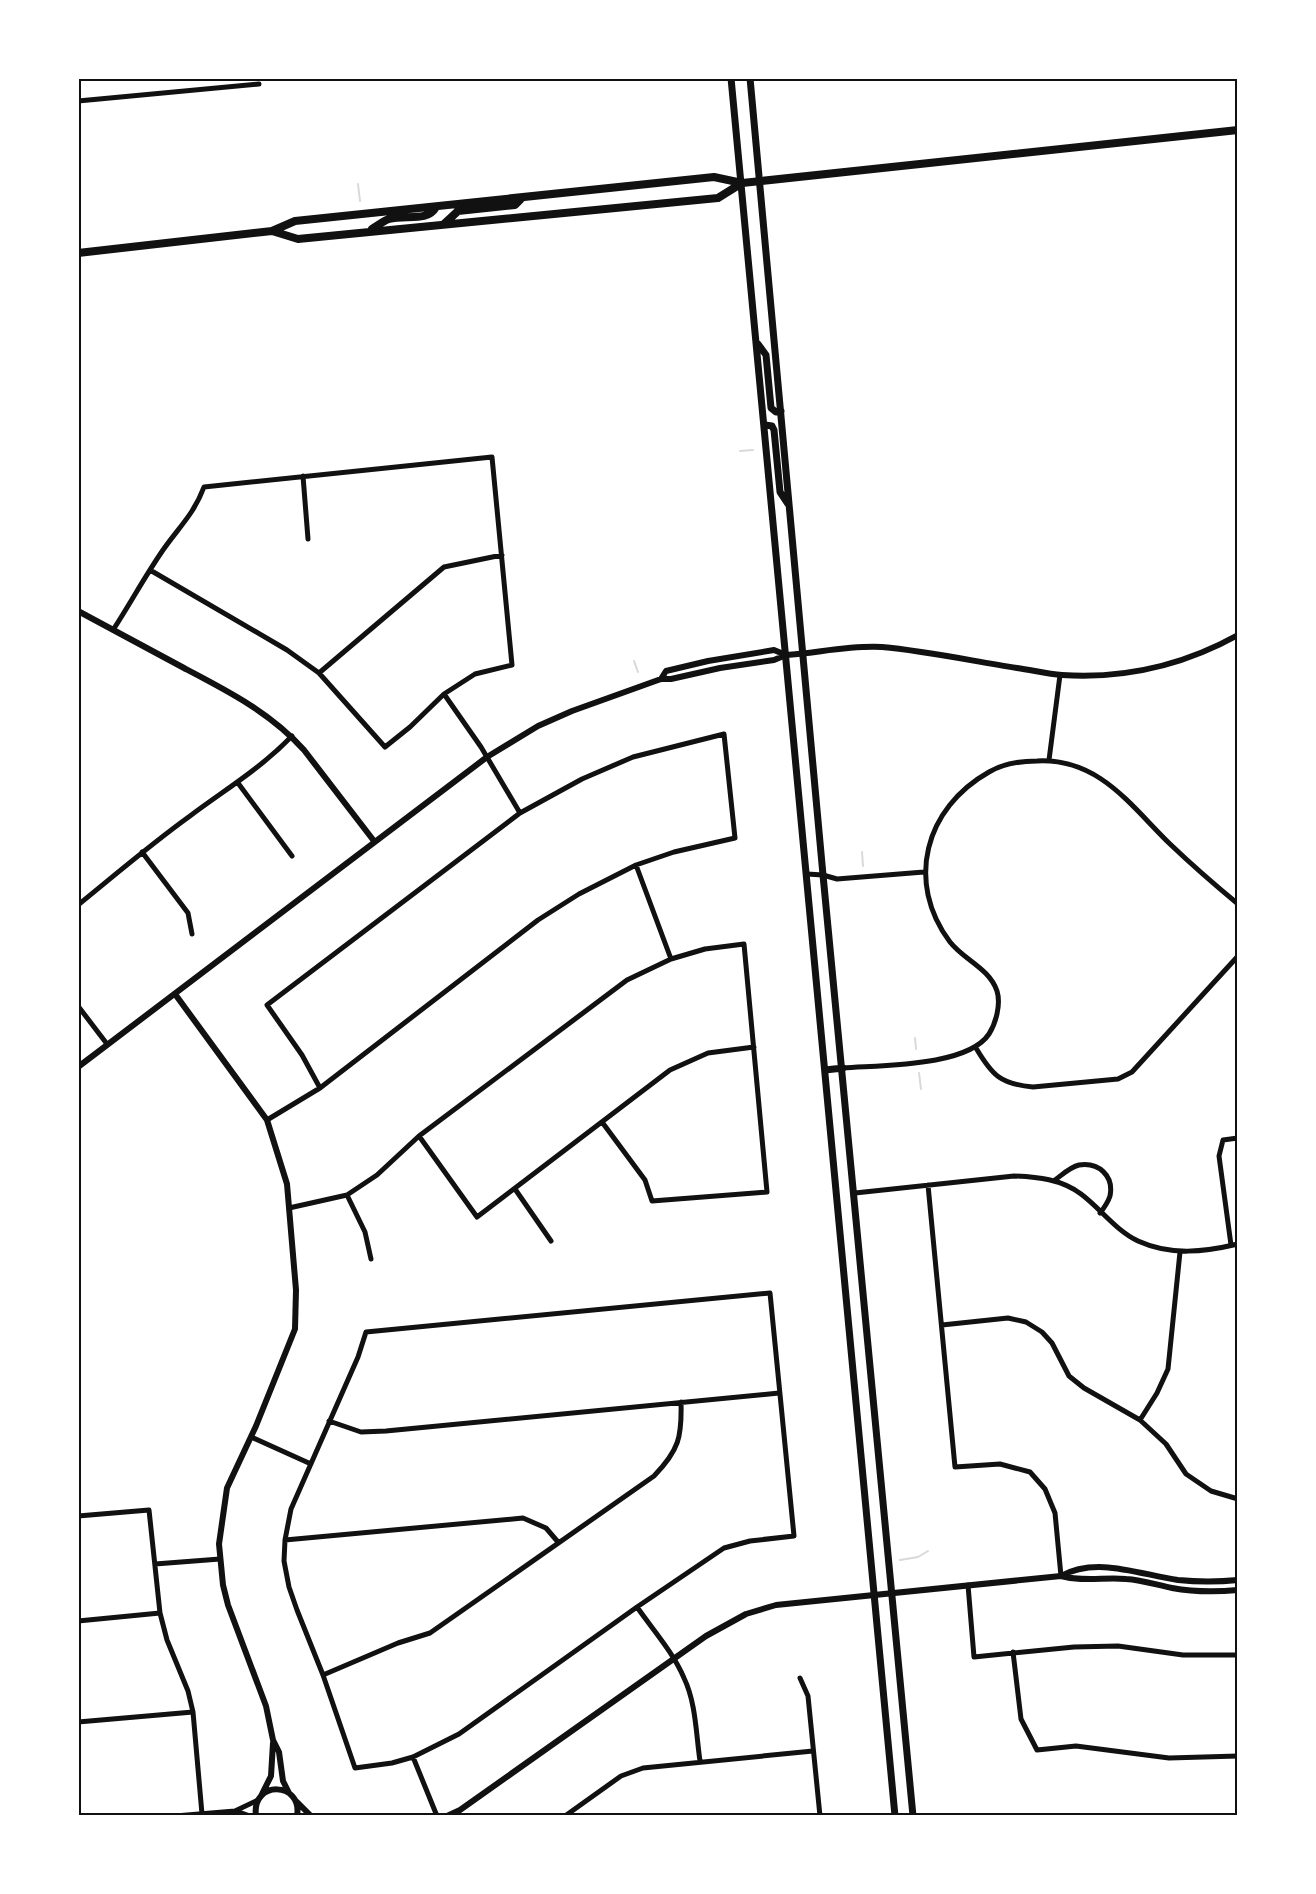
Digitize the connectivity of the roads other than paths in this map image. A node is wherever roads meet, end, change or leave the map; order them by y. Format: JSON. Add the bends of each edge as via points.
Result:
{"nodes":[{"id":1,"x":731,"y":78,"type":"edge"},
{"id":2,"x":750,"y":78,"type":"edge"},
{"id":3,"x":259,"y":84,"type":"dead end"},
{"id":4,"x":78,"y":101,"type":"edge"},
{"id":5,"x":1238,"y":130,"type":"edge"},
{"id":6,"x":759,"y":181,"type":"junction"},
{"id":7,"x":742,"y":183,"type":"junction"},
{"id":8,"x":522,"y":198,"type":"junction"},
{"id":9,"x":436,"y":207,"type":"junction"},
{"id":10,"x":444,"y":224,"type":"junction"},
{"id":11,"x":272,"y":231,"type":"junction"},
{"id":12,"x":369,"y":231,"type":"junction"},
{"id":13,"x":78,"y":253,"type":"edge"},
{"id":14,"x":757,"y":342,"type":"junction"},
{"id":15,"x":781,"y":411,"type":"junction"},
{"id":16,"x":765,"y":425,"type":"junction"},
{"id":17,"x":303,"y":476,"type":"junction"},
{"id":18,"x":790,"y":506,"type":"junction"},
{"id":19,"x":308,"y":539,"type":"dead end"},
{"id":20,"x":502,"y":555,"type":"junction"},
{"id":21,"x":150,"y":570,"type":"junction"},
{"id":22,"x":78,"y":611,"type":"edge"},
{"id":23,"x":113,"y":630,"type":"junction"},
{"id":24,"x":1238,"y":635,"type":"edge"},
{"id":25,"x":804,"y":654,"type":"junction"},
{"id":26,"x":786,"y":655,"type":"junction"},
{"id":27,"x":319,"y":673,"type":"junction"},
{"id":28,"x":1060,"y":675,"type":"junction"},
{"id":29,"x":444,"y":694,"type":"junction"},
{"id":30,"x":292,"y":736,"type":"junction"},
{"id":31,"x":487,"y":757,"type":"junction"},
{"id":32,"x":1049,"y":760,"type":"junction"},
{"id":33,"x":238,"y":783,"type":"junction"},
{"id":34,"x":520,"y":813,"type":"junction"},
{"id":35,"x":374,"y":841,"type":"junction"},
{"id":36,"x":142,"y":852,"type":"junction"},
{"id":37,"x":292,"y":856,"type":"dead end"},
{"id":38,"x":636,"y":865,"type":"junction"},
{"id":39,"x":924,"y":872,"type":"junction"},
{"id":40,"x":807,"y":874,"type":"junction"},
{"id":41,"x":823,"y":874,"type":"junction"},
{"id":42,"x":1238,"y":904,"type":"edge"},
{"id":43,"x":78,"y":905,"type":"edge"},
{"id":44,"x":192,"y":934,"type":"dead end"},
{"id":45,"x":1238,"y":956,"type":"edge"},
{"id":46,"x":671,"y":959,"type":"junction"},
{"id":47,"x":175,"y":994,"type":"junction"},
{"id":48,"x":78,"y":1006,"type":"edge"},
{"id":49,"x":107,"y":1044,"type":"junction"},
{"id":50,"x":754,"y":1047,"type":"junction"},
{"id":51,"x":976,"y":1048,"type":"junction"},
{"id":52,"x":78,"y":1067,"type":"edge"},
{"id":53,"x":843,"y":1068,"type":"junction"},
{"id":54,"x":825,"y":1070,"type":"junction"},
{"id":55,"x":321,"y":1088,"type":"junction"},
{"id":56,"x":267,"y":1120,"type":"junction"},
{"id":57,"x":602,"y":1122,"type":"junction"},
{"id":58,"x":419,"y":1136,"type":"junction"},
{"id":59,"x":1238,"y":1138,"type":"edge"},
{"id":60,"x":1055,"y":1180,"type":"junction"},
{"id":61,"x":928,"y":1185,"type":"junction"},
{"id":62,"x":515,"y":1189,"type":"junction"},
{"id":63,"x":855,"y":1193,"type":"junction"},
{"id":64,"x":347,"y":1195,"type":"junction"},
{"id":65,"x":289,"y":1208,"type":"junction"},
{"id":66,"x":1100,"y":1213,"type":"junction"},
{"id":67,"x":550,"y":1241,"type":"dead end"},
{"id":68,"x":1235,"y":1245,"type":"edge"},
{"id":69,"x":1180,"y":1252,"type":"junction"},
{"id":70,"x":371,"y":1259,"type":"dead end"},
{"id":71,"x":942,"y":1325,"type":"junction"},
{"id":72,"x":779,"y":1393,"type":"junction"},
{"id":73,"x":681,"y":1402,"type":"junction"},
{"id":74,"x":1140,"y":1420,"type":"junction"},
{"id":75,"x":330,"y":1422,"type":"junction"},
{"id":76,"x":251,"y":1437,"type":"junction"},
{"id":77,"x":311,"y":1464,"type":"junction"},
{"id":78,"x":1238,"y":1499,"type":"edge"},
{"id":79,"x":78,"y":1516,"type":"edge"},
{"id":80,"x":285,"y":1540,"type":"junction"},
{"id":81,"x":558,"y":1542,"type":"junction"},
{"id":82,"x":220,"y":1559,"type":"junction"},
{"id":83,"x":155,"y":1564,"type":"junction"},
{"id":84,"x":1061,"y":1576,"type":"junction"},
{"id":85,"x":1238,"y":1580,"type":"edge"},
{"id":86,"x":968,"y":1585,"type":"junction"},
{"id":87,"x":1238,"y":1590,"type":"edge"},
{"id":88,"x":892,"y":1593,"type":"junction"},
{"id":89,"x":876,"y":1594,"type":"junction"},
{"id":90,"x":637,"y":1607,"type":"junction"},
{"id":91,"x":160,"y":1613,"type":"junction"},
{"id":92,"x":78,"y":1621,"type":"edge"},
{"id":93,"x":1012,"y":1652,"type":"junction"},
{"id":94,"x":1238,"y":1655,"type":"edge"},
{"id":95,"x":675,"y":1660,"type":"junction"},
{"id":96,"x":323,"y":1675,"type":"junction"},
{"id":97,"x":800,"y":1678,"type":"dead end"},
{"id":98,"x":193,"y":1712,"type":"junction"},
{"id":99,"x":78,"y":1722,"type":"edge"},
{"id":100,"x":273,"y":1740,"type":"junction"},
{"id":101,"x":813,"y":1751,"type":"junction"},
{"id":102,"x":1238,"y":1756,"type":"edge"},
{"id":103,"x":413,"y":1757,"type":"junction"},
{"id":104,"x":699,"y":1761,"type":"junction"},
{"id":105,"x":289,"y":1793,"type":"junction"},
{"id":106,"x":259,"y":1798,"type":"junction"},
{"id":107,"x":294,"y":1798,"type":"junction"},
{"id":108,"x":235,"y":1811,"type":"junction"},
{"id":109,"x":202,"y":1814,"type":"junction"},
{"id":110,"x":175,"y":1816,"type":"edge"},
{"id":111,"x":250,"y":1816,"type":"edge"},
{"id":112,"x":256,"y":1816,"type":"edge"},
{"id":113,"x":297,"y":1816,"type":"edge"},
{"id":114,"x":311,"y":1816,"type":"edge"},
{"id":115,"x":437,"y":1816,"type":"edge"},
{"id":116,"x":447,"y":1816,"type":"edge"},
{"id":117,"x":565,"y":1816,"type":"edge"},
{"id":118,"x":820,"y":1816,"type":"edge"},
{"id":119,"x":895,"y":1816,"type":"edge"},
{"id":120,"x":914,"y":1816,"type":"edge"}],
"edges":[{"from":1,"to":7,"type":"main road"},
{"from":2,"to":6,"type":"main road"},
{"from":3,"to":4,"type":"street"},
{"from":5,"to":6,"type":"main road"},
{"from":6,"to":7,"type":"main road"},
{"from":6,"to":15,"type":"main road"},
{"from":7,"to":8,"type":"main road","via":[[714,177]]},
{"from":7,"to":10,"type":"main road","via":[[718,198]]},
{"from":7,"to":14,"type":"main road"},
{"from":8,"to":9,"type":"main road"},
{"from":8,"to":10,"type":"main road","via":[[515,205],[458,211]]},
{"from":9,"to":11,"type":"main road","via":[[295,221]]},
{"from":9,"to":12,"type":"main road","via":[[427,216],[390,219]]},
{"from":10,"to":12,"type":"main road"},
{"from":11,"to":12,"type":"main road","via":[[298,239]]},
{"from":11,"to":13,"type":"main road"},
{"from":14,"to":15,"type":"main road","via":[[766,355],[771,408]]},
{"from":14,"to":16,"type":"main road"},
{"from":15,"to":18,"type":"main road"},
{"from":16,"to":18,"type":"main road","via":[[774,430],[780,492]]},
{"from":16,"to":26,"type":"main road"},
{"from":17,"to":19,"type":"street"},
{"from":17,"to":20,"type":"street","via":[[492,457]]},
{"from":17,"to":21,"type":"street","via":[[204,487],[198,505]]},
{"from":18,"to":25,"type":"main road"},
{"from":20,"to":27,"type":"street","via":[[444,567]]},
{"from":20,"to":29,"type":"street","via":[[512,665],[475,674]]},
{"from":21,"to":23,"type":"street"},
{"from":21,"to":27,"type":"street"},
{"from":22,"to":23,"type":"street"},
{"from":23,"to":30,"type":"street","via":[[238,697]]},
{"from":24,"to":28,"type":"street","via":[[1158,668],[1121,674]]},
{"from":25,"to":26,"type":"street"},
{"from":25,"to":28,"type":"street","via":[[883,648]]},
{"from":25,"to":41,"type":"main road"},
{"from":26,"to":31,"type":"street","via":[[661,679],[614,694],[547,722]]},
{"from":26,"to":40,"type":"main road"},
{"from":27,"to":29,"type":"street","via":[[385,747]]},
{"from":28,"to":32,"type":"street"},
{"from":29,"to":31,"type":"street"},
{"from":30,"to":33,"type":"street"},
{"from":30,"to":35,"type":"street"},
{"from":31,"to":34,"type":"street"},
{"from":31,"to":35,"type":"street"},
{"from":32,"to":39,"type":"street","via":[[1010,763],[970,784],[942,817]]},
{"from":32,"to":42,"type":"street","via":[[1071,763],[1100,777]]},
{"from":33,"to":36,"type":"street"},
{"from":33,"to":37,"type":"street"},
{"from":34,"to":38,"type":"street","via":[[633,757],[724,734],[735,838]]},
{"from":34,"to":55,"type":"street","via":[[267,1005]]},
{"from":35,"to":47,"type":"street"},
{"from":36,"to":43,"type":"street"},
{"from":36,"to":44,"type":"street","via":[[188,913]]},
{"from":38,"to":46,"type":"street"},
{"from":38,"to":55,"type":"street","via":[[538,920]]},
{"from":39,"to":41,"type":"street","via":[[837,879]]},
{"from":39,"to":51,"type":"street","via":[[927,894],[941,929],[952,944],[984,971],[997,992],[993,1024]]},
{"from":40,"to":41,"type":"street"},
{"from":40,"to":54,"type":"main road"},
{"from":41,"to":53,"type":"main road"},
{"from":45,"to":51,"type":"street","via":[[1125,1076],[1019,1086],[1009,1084],[990,1070]]},
{"from":46,"to":50,"type":"street","via":[[744,944]]},
{"from":46,"to":58,"type":"street","via":[[627,980]]},
{"from":47,"to":49,"type":"street"},
{"from":47,"to":56,"type":"street"},
{"from":48,"to":49,"type":"street"},
{"from":49,"to":52,"type":"street"},
{"from":50,"to":57,"type":"street","via":[[691,1059],[670,1070]]},
{"from":50,"to":57,"type":"street","via":[[767,1192],[652,1201],[645,1180]]},
{"from":51,"to":53,"type":"street","via":[[938,1060]]},
{"from":53,"to":54,"type":"main road"},
{"from":53,"to":63,"type":"main road"},
{"from":54,"to":89,"type":"main road"},
{"from":55,"to":56,"type":"street"},
{"from":56,"to":65,"type":"street","via":[[283,1168]]},
{"from":57,"to":62,"type":"street"},
{"from":58,"to":62,"type":"street","via":[[477,1217]]},
{"from":58,"to":64,"type":"street","via":[[377,1175]]},
{"from":59,"to":68,"type":"street","via":[[1223,1140],[1219,1156]]},
{"from":60,"to":61,"type":"street","via":[[1014,1176]]},
{"from":60,"to":66,"type":"street","via":[[1081,1194]]},
{"from":60,"to":66,"type":"street","via":[[1077,1166],[1103,1171],[1110,1195]]},
{"from":61,"to":63,"type":"street"},
{"from":61,"to":71,"type":"street"},
{"from":62,"to":67,"type":"street"},
{"from":63,"to":88,"type":"main road"},
{"from":64,"to":65,"type":"street"},
{"from":64,"to":70,"type":"street"},
{"from":65,"to":76,"type":"street","via":[[295,1329]]},
{"from":66,"to":69,"type":"street","via":[[1137,1240]]},
{"from":68,"to":69,"type":"street"},
{"from":69,"to":74,"type":"street","via":[[1168,1369]]},
{"from":71,"to":74,"type":"street","via":[[1008,1318],[1026,1322],[1052,1343],[1069,1376],[1084,1389]]},
{"from":71,"to":84,"type":"street","via":[[955,1467],[1000,1464],[1030,1472],[1045,1488],[1055,1513]]},
{"from":72,"to":73,"type":"street"},
{"from":72,"to":75,"type":"street","via":[[770,1293],[366,1332]]},
{"from":72,"to":90,"type":"street","via":[[794,1536],[724,1548]]},
{"from":73,"to":75,"type":"street","via":[[386,1431],[361,1432]]},
{"from":73,"to":81,"type":"street","via":[[682,1429],[668,1461],[654,1476]]},
{"from":74,"to":78,"type":"street","via":[[1166,1444],[1186,1474],[1211,1491]]},
{"from":75,"to":77,"type":"street"},
{"from":76,"to":77,"type":"street"},
{"from":76,"to":82,"type":"street","via":[[227,1488]]},
{"from":77,"to":80,"type":"street","via":[[291,1509]]},
{"from":79,"to":83,"type":"street","via":[[149,1510]]},
{"from":80,"to":81,"type":"street","via":[[524,1518],[546,1528]]},
{"from":80,"to":96,"type":"street","via":[[289,1587]]},
{"from":81,"to":96,"type":"street","via":[[429,1633]]},
{"from":82,"to":83,"type":"street"},
{"from":82,"to":100,"type":"street","via":[[228,1605],[266,1706]]},
{"from":83,"to":91,"type":"street"},
{"from":84,"to":85,"type":"street","via":[[1072,1570],[1105,1568],[1189,1581]]},
{"from":84,"to":86,"type":"street"},
{"from":84,"to":87,"type":"street","via":[[1129,1579],[1203,1591]]},
{"from":86,"to":88,"type":"street"},
{"from":86,"to":93,"type":"street","via":[[974,1657]]},
{"from":88,"to":89,"type":"street"},
{"from":88,"to":120,"type":"main road"},
{"from":89,"to":95,"type":"street","via":[[760,1608],[730,1622]]},
{"from":89,"to":119,"type":"main road"},
{"from":90,"to":95,"type":"street"},
{"from":90,"to":103,"type":"street","via":[[459,1734]]},
{"from":91,"to":92,"type":"street"},
{"from":91,"to":98,"type":"street"},
{"from":93,"to":94,"type":"street","via":[[1118,1646],[1183,1655]]},
{"from":93,"to":102,"type":"street","via":[[1021,1719],[1037,1750],[1076,1746],[1169,1758]]},
{"from":95,"to":104,"type":"street","via":[[692,1701]]},
{"from":95,"to":116,"type":"street"},
{"from":96,"to":103,"type":"street","via":[[355,1768]]},
{"from":97,"to":101,"type":"street","via":[[807,1696]]},
{"from":98,"to":99,"type":"street"},
{"from":98,"to":109,"type":"street"},
{"from":100,"to":105,"type":"street"},
{"from":100,"to":106,"type":"street","via":[[271,1776]]},
{"from":101,"to":104,"type":"street"},
{"from":101,"to":118,"type":"street"},
{"from":103,"to":115,"type":"street"},
{"from":104,"to":117,"type":"street","via":[[643,1768],[621,1776]]},
{"from":105,"to":106,"type":"street","via":[[278,1789]]},
{"from":105,"to":107,"type":"street"},
{"from":106,"to":108,"type":"street"},
{"from":106,"to":112,"type":"street"},
{"from":107,"to":113,"type":"street"},
{"from":107,"to":114,"type":"street"},
{"from":108,"to":109,"type":"street"},
{"from":108,"to":111,"type":"street"},
{"from":109,"to":110,"type":"street"}]}
